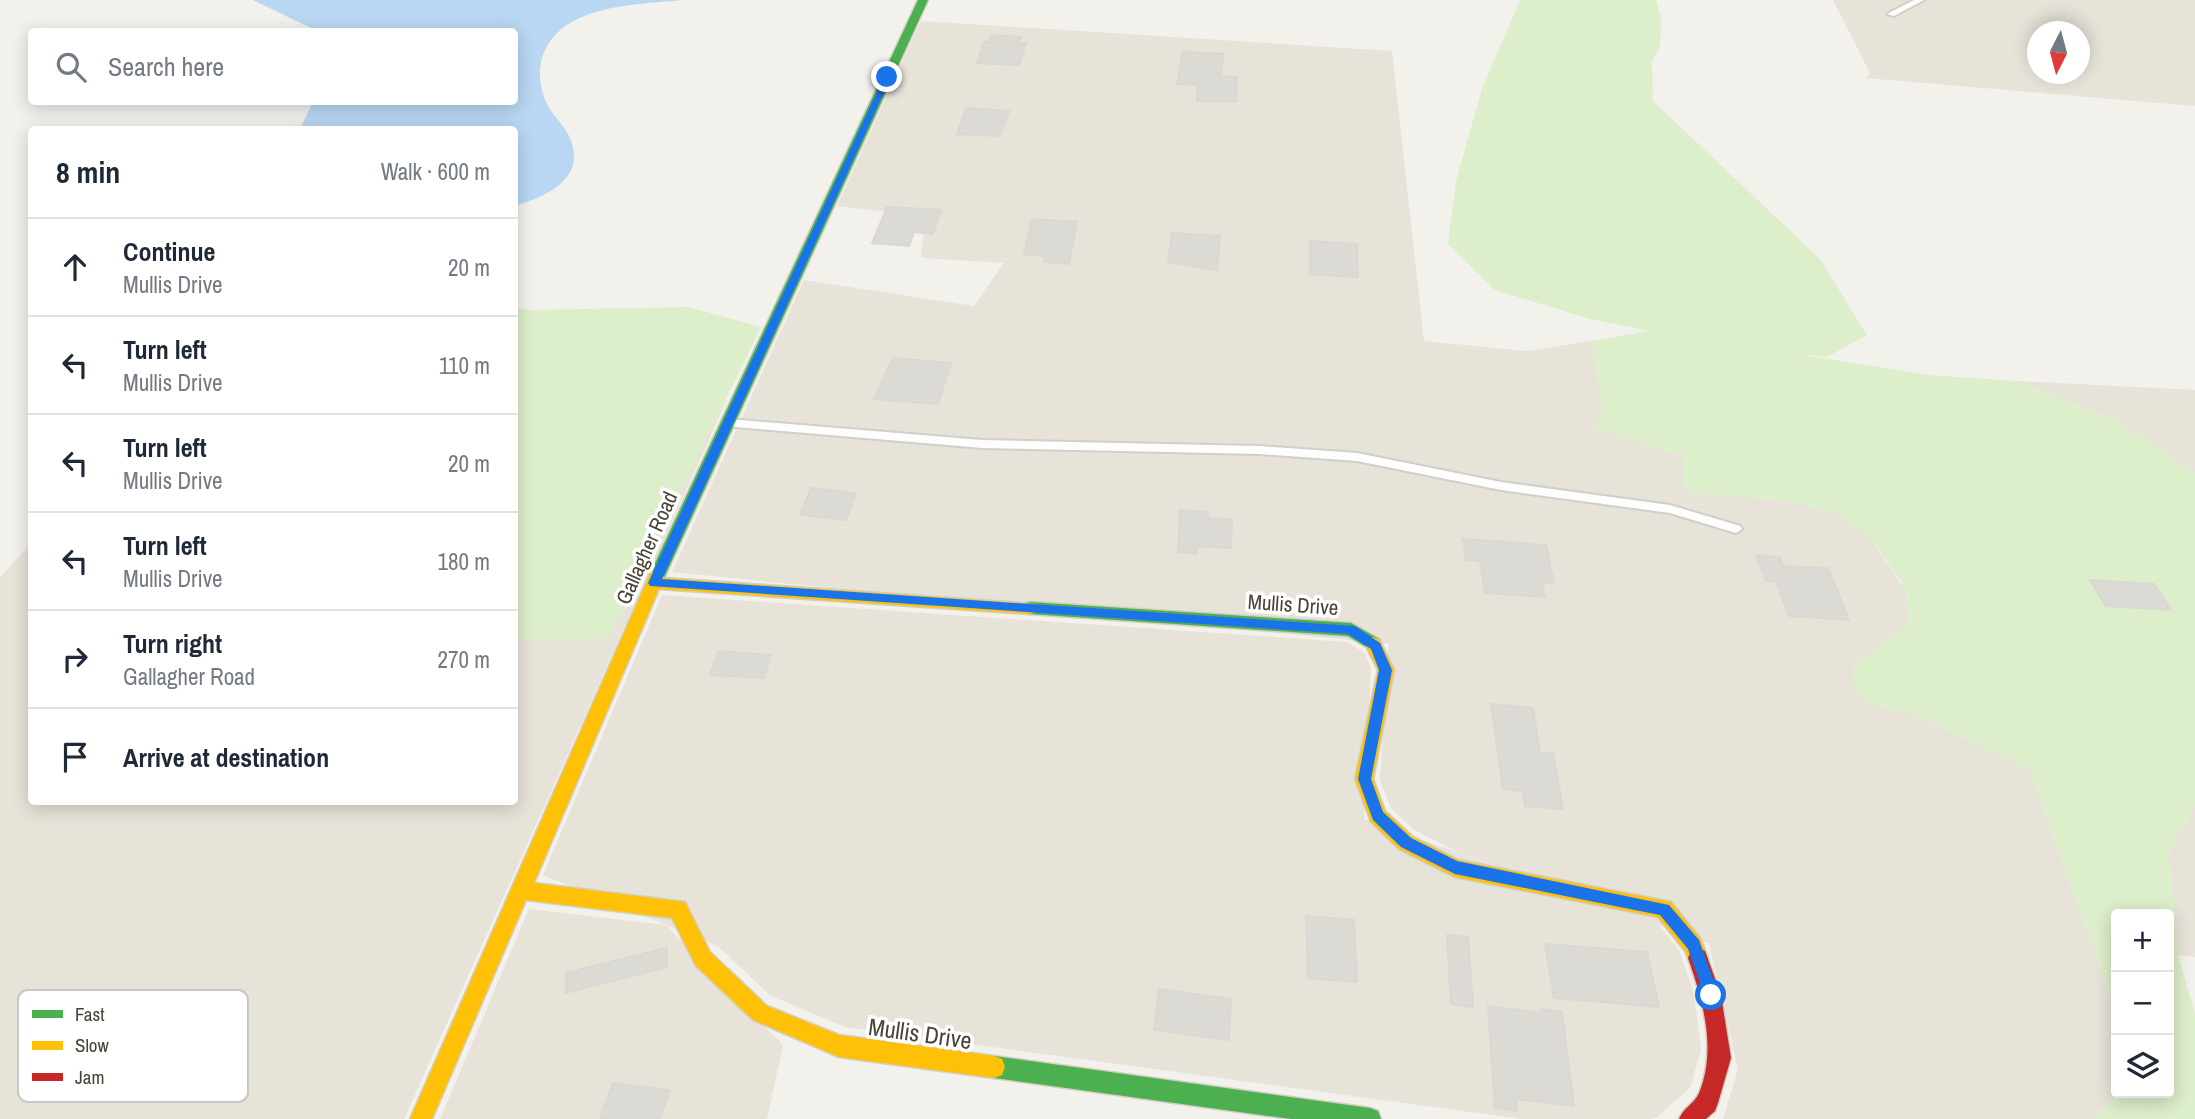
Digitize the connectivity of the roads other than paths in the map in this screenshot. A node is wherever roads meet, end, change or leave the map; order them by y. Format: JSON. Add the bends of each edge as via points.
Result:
{"nodes":[{"id":1,"x":923,"y":0,"type":"edge"},
{"id":2,"x":1920,"y":0,"type":"edge"},
{"id":3,"x":1891,"y":14,"type":"dead end"},
{"id":4,"x":728,"y":423,"type":"junction"},
{"id":5,"x":1736,"y":529,"type":"dead end"},
{"id":6,"x":654,"y":583,"type":"junction"},
{"id":7,"x":520,"y":890,"type":"junction"},
{"id":8,"x":421,"y":1119,"type":"edge"},
{"id":9,"x":1370,"y":1119,"type":"edge"},
{"id":10,"x":1690,"y":1119,"type":"edge"}],
"edges":[{"from":1,"to":4,"type":"street","name":"Gallagher Road"},
{"from":2,"to":3,"type":"lane"},
{"from":4,"to":5,"type":"lane","via":[[982,444],[1259,450],[1357,457],[1501,486],[1670,509]]},
{"from":4,"to":6,"type":"street","name":"Gallagher Road"},
{"from":6,"to":7,"type":"street","name":"Gallagher Road"},
{"from":6,"to":10,"type":"street","name":"Mullis Drive","via":[[1351,630],[1376,646],[1385,670],[1364,779],[1378,816],[1406,843],[1455,867],[1664,909],[1693,945],[1711,995],[1720,1058],[1707,1103]]},
{"from":7,"to":8,"type":"street","name":"Gallagher Road"},
{"from":7,"to":9,"type":"street","name":"Mullis Drive","via":[[678,909],[703,959],[760,1013],[839,1046]]}]}
